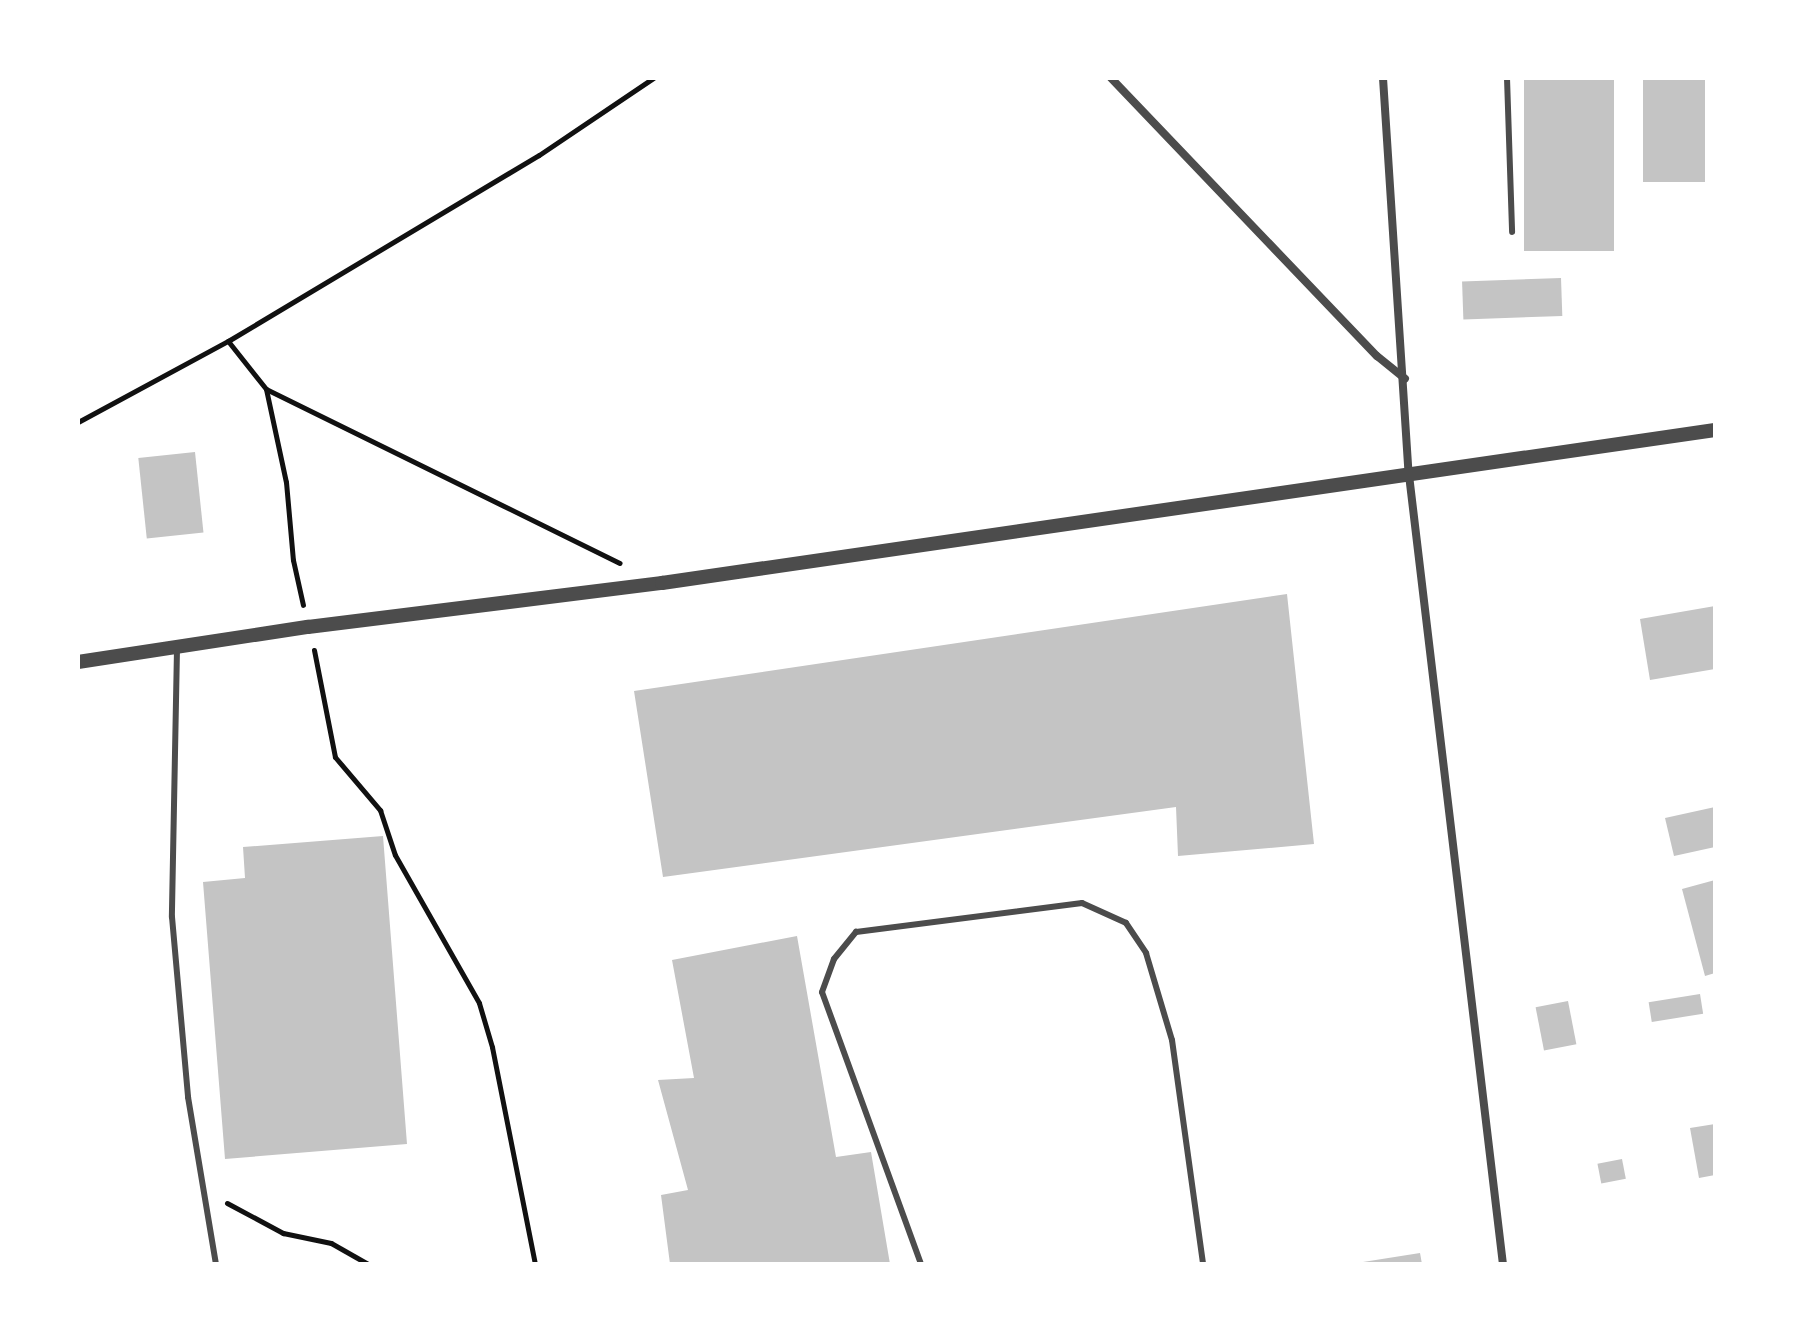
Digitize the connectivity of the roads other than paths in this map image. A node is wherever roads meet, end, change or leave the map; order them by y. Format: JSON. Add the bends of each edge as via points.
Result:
{"nodes":[{"id":1,"x":1111,"y":78,"type":"edge"},
{"id":2,"x":1383,"y":78,"type":"edge"},
{"id":3,"x":1507,"y":78,"type":"edge"},
{"id":4,"x":1512,"y":232,"type":"dead end"},
{"id":5,"x":1405,"y":379,"type":"junction"},
{"id":6,"x":1715,"y":430,"type":"edge"},
{"id":7,"x":1409,"y":475,"type":"junction"},
{"id":8,"x":177,"y":645,"type":"junction"},
{"id":9,"x":78,"y":662,"type":"edge"},
{"id":10,"x":216,"y":1264,"type":"edge"},
{"id":11,"x":921,"y":1264,"type":"edge"},
{"id":12,"x":1203,"y":1264,"type":"edge"},
{"id":13,"x":1503,"y":1264,"type":"edge"}],
"edges":[{"from":1,"to":5,"type":"street"},
{"from":2,"to":5,"type":"street"},
{"from":3,"to":4,"type":"lane"},
{"from":5,"to":7,"type":"street"},
{"from":6,"to":7,"type":"street"},
{"from":7,"to":8,"type":"street","via":[[662,583]]},
{"from":7,"to":13,"type":"street"},
{"from":8,"to":9,"type":"street"},
{"from":8,"to":10,"type":"lane","via":[[172,917],[188,1097]]},
{"from":11,"to":12,"type":"lane","via":[[822,992],[834,959],[856,932],[1082,903],[1126,923],[1146,953],[1172,1040]]}]}
